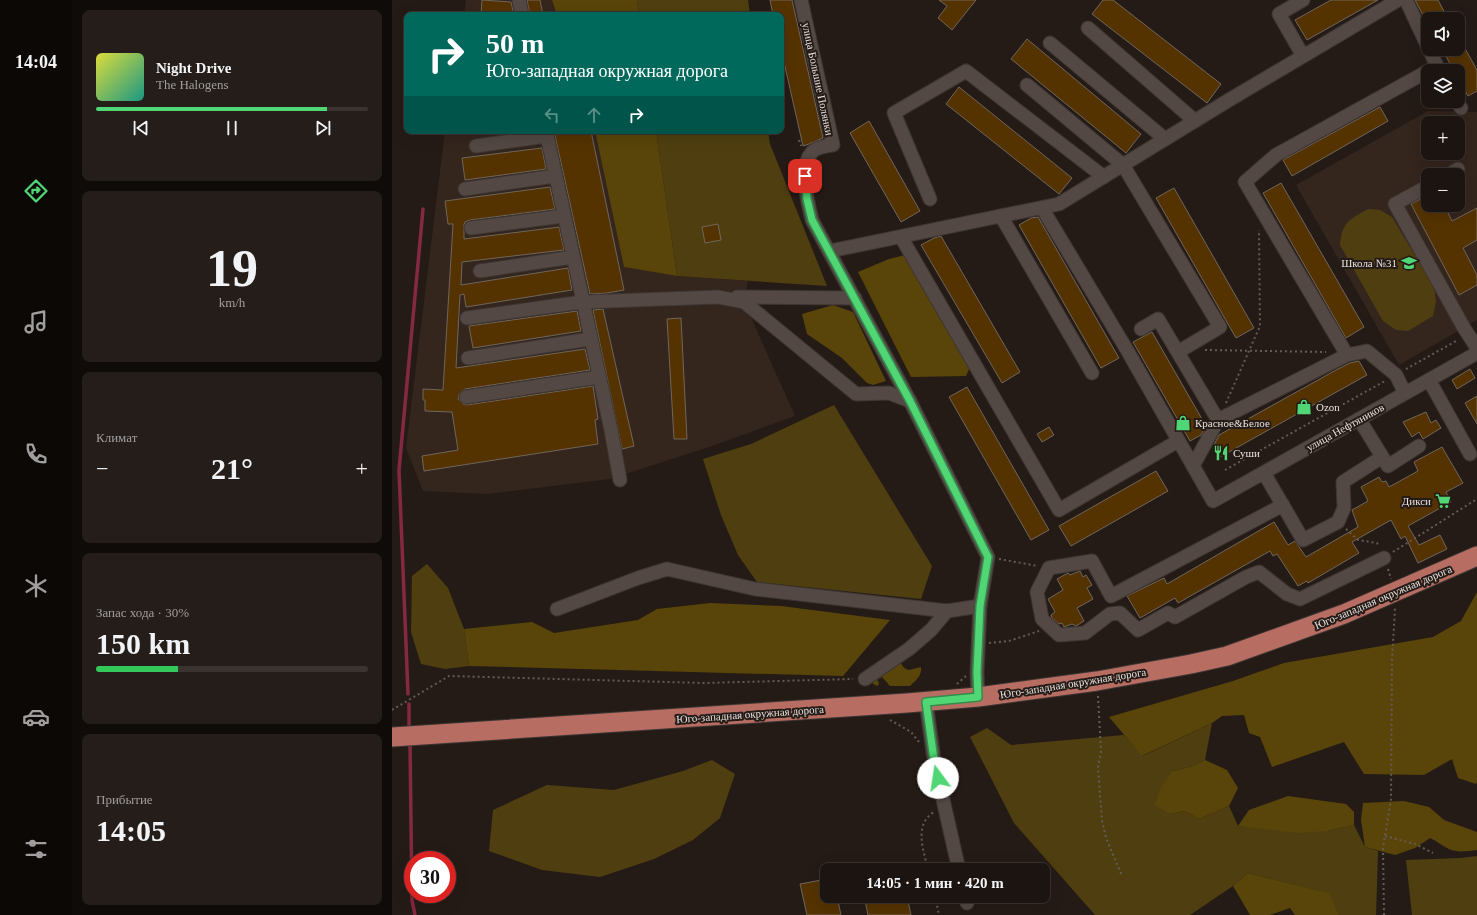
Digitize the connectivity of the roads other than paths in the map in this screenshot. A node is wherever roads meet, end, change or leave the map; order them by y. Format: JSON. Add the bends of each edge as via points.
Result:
{"nodes":[{"id":1,"x":519,"y":0,"type":"edge"},
{"id":2,"x":801,"y":0,"type":"edge"},
{"id":3,"x":1304,"y":0,"type":"edge"},
{"id":4,"x":1398,"y":0,"type":"edge"},
{"id":5,"x":1406,"y":0,"type":"edge"},
{"id":6,"x":521,"y":12,"type":"edge"},
{"id":7,"x":1088,"y":28,"type":"dead end"},
{"id":8,"x":1421,"y":33,"type":"edge"},
{"id":9,"x":1050,"y":44,"type":"dead end"},
{"id":10,"x":1303,"y":56,"type":"junction"},
{"id":11,"x":1421,"y":76,"type":"edge"},
{"id":12,"x":1027,"y":85,"type":"dead end"},
{"id":13,"x":1195,"y":121,"type":"junction"},
{"id":14,"x":541,"y":134,"type":"edge"},
{"id":15,"x":546,"y":134,"type":"edge"},
{"id":16,"x":1165,"y":139,"type":"junction"},
{"id":17,"x":476,"y":146,"type":"dead end"},
{"id":18,"x":1123,"y":165,"type":"junction"},
{"id":19,"x":555,"y":176,"type":"junction"},
{"id":20,"x":1104,"y":177,"type":"junction"},
{"id":21,"x":465,"y":189,"type":"dead end"},
{"id":22,"x":1421,"y":190,"type":"edge"},
{"id":23,"x":930,"y":199,"type":"dead end"},
{"id":24,"x":1042,"y":208,"type":"junction"},
{"id":25,"x":564,"y":216,"type":"junction"},
{"id":26,"x":1001,"y":216,"type":"junction"},
{"id":27,"x":471,"y":228,"type":"dead end"},
{"id":28,"x":902,"y":237,"type":"junction"},
{"id":29,"x":830,"y":251,"type":"junction"},
{"id":30,"x":572,"y":257,"type":"junction"},
{"id":31,"x":480,"y":271,"type":"dead end"},
{"id":32,"x":718,"y":297,"type":"junction"},
{"id":33,"x":855,"y":298,"type":"junction"},
{"id":34,"x":582,"y":302,"type":"junction"},
{"id":35,"x":467,"y":318,"type":"dead end"},
{"id":36,"x":1141,"y":329,"type":"dead end"},
{"id":37,"x":590,"y":339,"type":"junction"},
{"id":38,"x":1477,"y":348,"type":"edge"},
{"id":39,"x":1181,"y":351,"type":"junction"},
{"id":40,"x":1477,"y":353,"type":"edge"},
{"id":41,"x":1347,"y":355,"type":"junction"},
{"id":42,"x":468,"y":358,"type":"dead end"},
{"id":43,"x":1092,"y":373,"type":"dead end"},
{"id":44,"x":599,"y":377,"type":"junction"},
{"id":45,"x":1429,"y":380,"type":"junction"},
{"id":46,"x":1405,"y":393,"type":"junction"},
{"id":47,"x":466,"y":397,"type":"dead end"},
{"id":48,"x":910,"y":401,"type":"junction"},
{"id":49,"x":1359,"y":419,"type":"junction"},
{"id":50,"x":1218,"y":420,"type":"junction"},
{"id":51,"x":1178,"y":441,"type":"junction"},
{"id":52,"x":1419,"y":446,"type":"dead end"},
{"id":53,"x":1470,"y":454,"type":"dead end"},
{"id":54,"x":1382,"y":456,"type":"junction"},
{"id":55,"x":1192,"y":466,"type":"junction"},
{"id":56,"x":1264,"y":473,"type":"junction"},
{"id":57,"x":620,"y":480,"type":"dead end"},
{"id":58,"x":1283,"y":505,"type":"junction"},
{"id":59,"x":1477,"y":556,"type":"edge"},
{"id":60,"x":1384,"y":558,"type":"road end"},
{"id":61,"x":1111,"y":596,"type":"junction"},
{"id":62,"x":980,"y":606,"type":"junction"},
{"id":63,"x":557,"y":609,"type":"dead end"},
{"id":64,"x":946,"y":611,"type":"junction"},
{"id":65,"x":1110,"y":614,"type":"junction"},
{"id":66,"x":865,"y":679,"type":"road end"},
{"id":67,"x":978,"y":697,"type":"junction"},
{"id":68,"x":926,"y":702,"type":"junction"},
{"id":69,"x":392,"y":737,"type":"edge"},
{"id":70,"x":957,"y":863,"type":"edge"}],
"edges":[{"from":1,"to":6,"type":"street"},
{"from":2,"to":29,"type":"street","name":"улица Большие Полянки","via":[[833,145],[811,153],[805,176],[807,199],[812,220]]},
{"from":3,"to":10,"type":"street","via":[[1279,14]]},
{"from":4,"to":10,"type":"street"},
{"from":5,"to":8,"type":"street"},
{"from":7,"to":13,"type":"street"},
{"from":9,"to":16,"type":"street"},
{"from":10,"to":13,"type":"street"},
{"from":11,"to":41,"type":"street","via":[[1276,155],[1245,182]]},
{"from":12,"to":18,"type":"street"},
{"from":13,"to":16,"type":"street"},
{"from":14,"to":17,"type":"street"},
{"from":15,"to":19,"type":"street"},
{"from":16,"to":18,"type":"street"},
{"from":18,"to":20,"type":"street"},
{"from":18,"to":39,"type":"street","via":[[1220,327]]},
{"from":19,"to":21,"type":"street"},
{"from":19,"to":25,"type":"street"},
{"from":20,"to":23,"type":"street","via":[[966,71],[894,112]]},
{"from":20,"to":24,"type":"street","via":[[1059,204]]},
{"from":22,"to":38,"type":"street","via":[[1395,204]]},
{"from":24,"to":26,"type":"street"},
{"from":24,"to":51,"type":"street"},
{"from":25,"to":27,"type":"street"},
{"from":25,"to":30,"type":"street"},
{"from":26,"to":28,"type":"street"},
{"from":26,"to":43,"type":"street"},
{"from":28,"to":29,"type":"street"},
{"from":28,"to":51,"type":"street","via":[[1059,510]]},
{"from":29,"to":33,"type":"street","name":"улица Большие Полянки"},
{"from":30,"to":31,"type":"street"},
{"from":30,"to":34,"type":"street"},
{"from":32,"to":33,"type":"street"},
{"from":32,"to":34,"type":"street"},
{"from":32,"to":48,"type":"street","via":[[744,302],[856,394],[889,392]]},
{"from":33,"to":48,"type":"street","name":"улица Большие Полянки"},
{"from":34,"to":35,"type":"street"},
{"from":34,"to":37,"type":"street"},
{"from":36,"to":39,"type":"street","via":[[1158,319]]},
{"from":37,"to":42,"type":"street"},
{"from":37,"to":44,"type":"street"},
{"from":39,"to":50,"type":"street"},
{"from":40,"to":45,"type":"street","name":"улица Нефтяников"},
{"from":41,"to":46,"type":"street","via":[[1367,351],[1400,372]]},
{"from":41,"to":50,"type":"street"},
{"from":44,"to":47,"type":"street"},
{"from":44,"to":57,"type":"street"},
{"from":45,"to":46,"type":"street","name":"улица Нефтяников"},
{"from":45,"to":53,"type":"street"},
{"from":46,"to":49,"type":"street","name":"улица Нефтяников"},
{"from":48,"to":62,"type":"street","name":"улица Большие Полянки","via":[[988,557]]},
{"from":49,"to":54,"type":"street"},
{"from":49,"to":56,"type":"street","name":"улица Нефтяников"},
{"from":50,"to":55,"type":"street"},
{"from":51,"to":55,"type":"street"},
{"from":52,"to":54,"type":"street","via":[[1388,466]]},
{"from":54,"to":58,"type":"street","via":[[1343,482],[1344,508],[1338,522],[1303,540]]},
{"from":55,"to":56,"type":"street","name":"улица Нефтяников","via":[[1213,501]]},
{"from":56,"to":58,"type":"street"},
{"from":58,"to":61,"type":"street"},
{"from":59,"to":67,"type":"highway","name":"Юго-западная окружная дорога","via":[[1325,622],[1226,656],[1097,681]]},
{"from":60,"to":65,"type":"street","via":[[1300,599],[1287,594],[1259,572],[1175,617],[1168,613],[1138,630],[1120,613]]},
{"from":61,"to":65,"type":"street"},
{"from":61,"to":65,"type":"street","via":[[1092,561],[1049,568],[1037,592],[1042,620],[1059,635],[1085,633]]},
{"from":62,"to":64,"type":"street"},
{"from":62,"to":67,"type":"street"},
{"from":63,"to":64,"type":"street","via":[[667,569],[755,589]]},
{"from":64,"to":66,"type":"street","via":[[931,630],[909,649]]},
{"from":67,"to":68,"type":"highway","name":"Юго-западная окружная дорога"},
{"from":68,"to":69,"type":"highway","name":"Юго-западная окружная дорога"},
{"from":68,"to":70,"type":"street","via":[[934,760]]}]}
